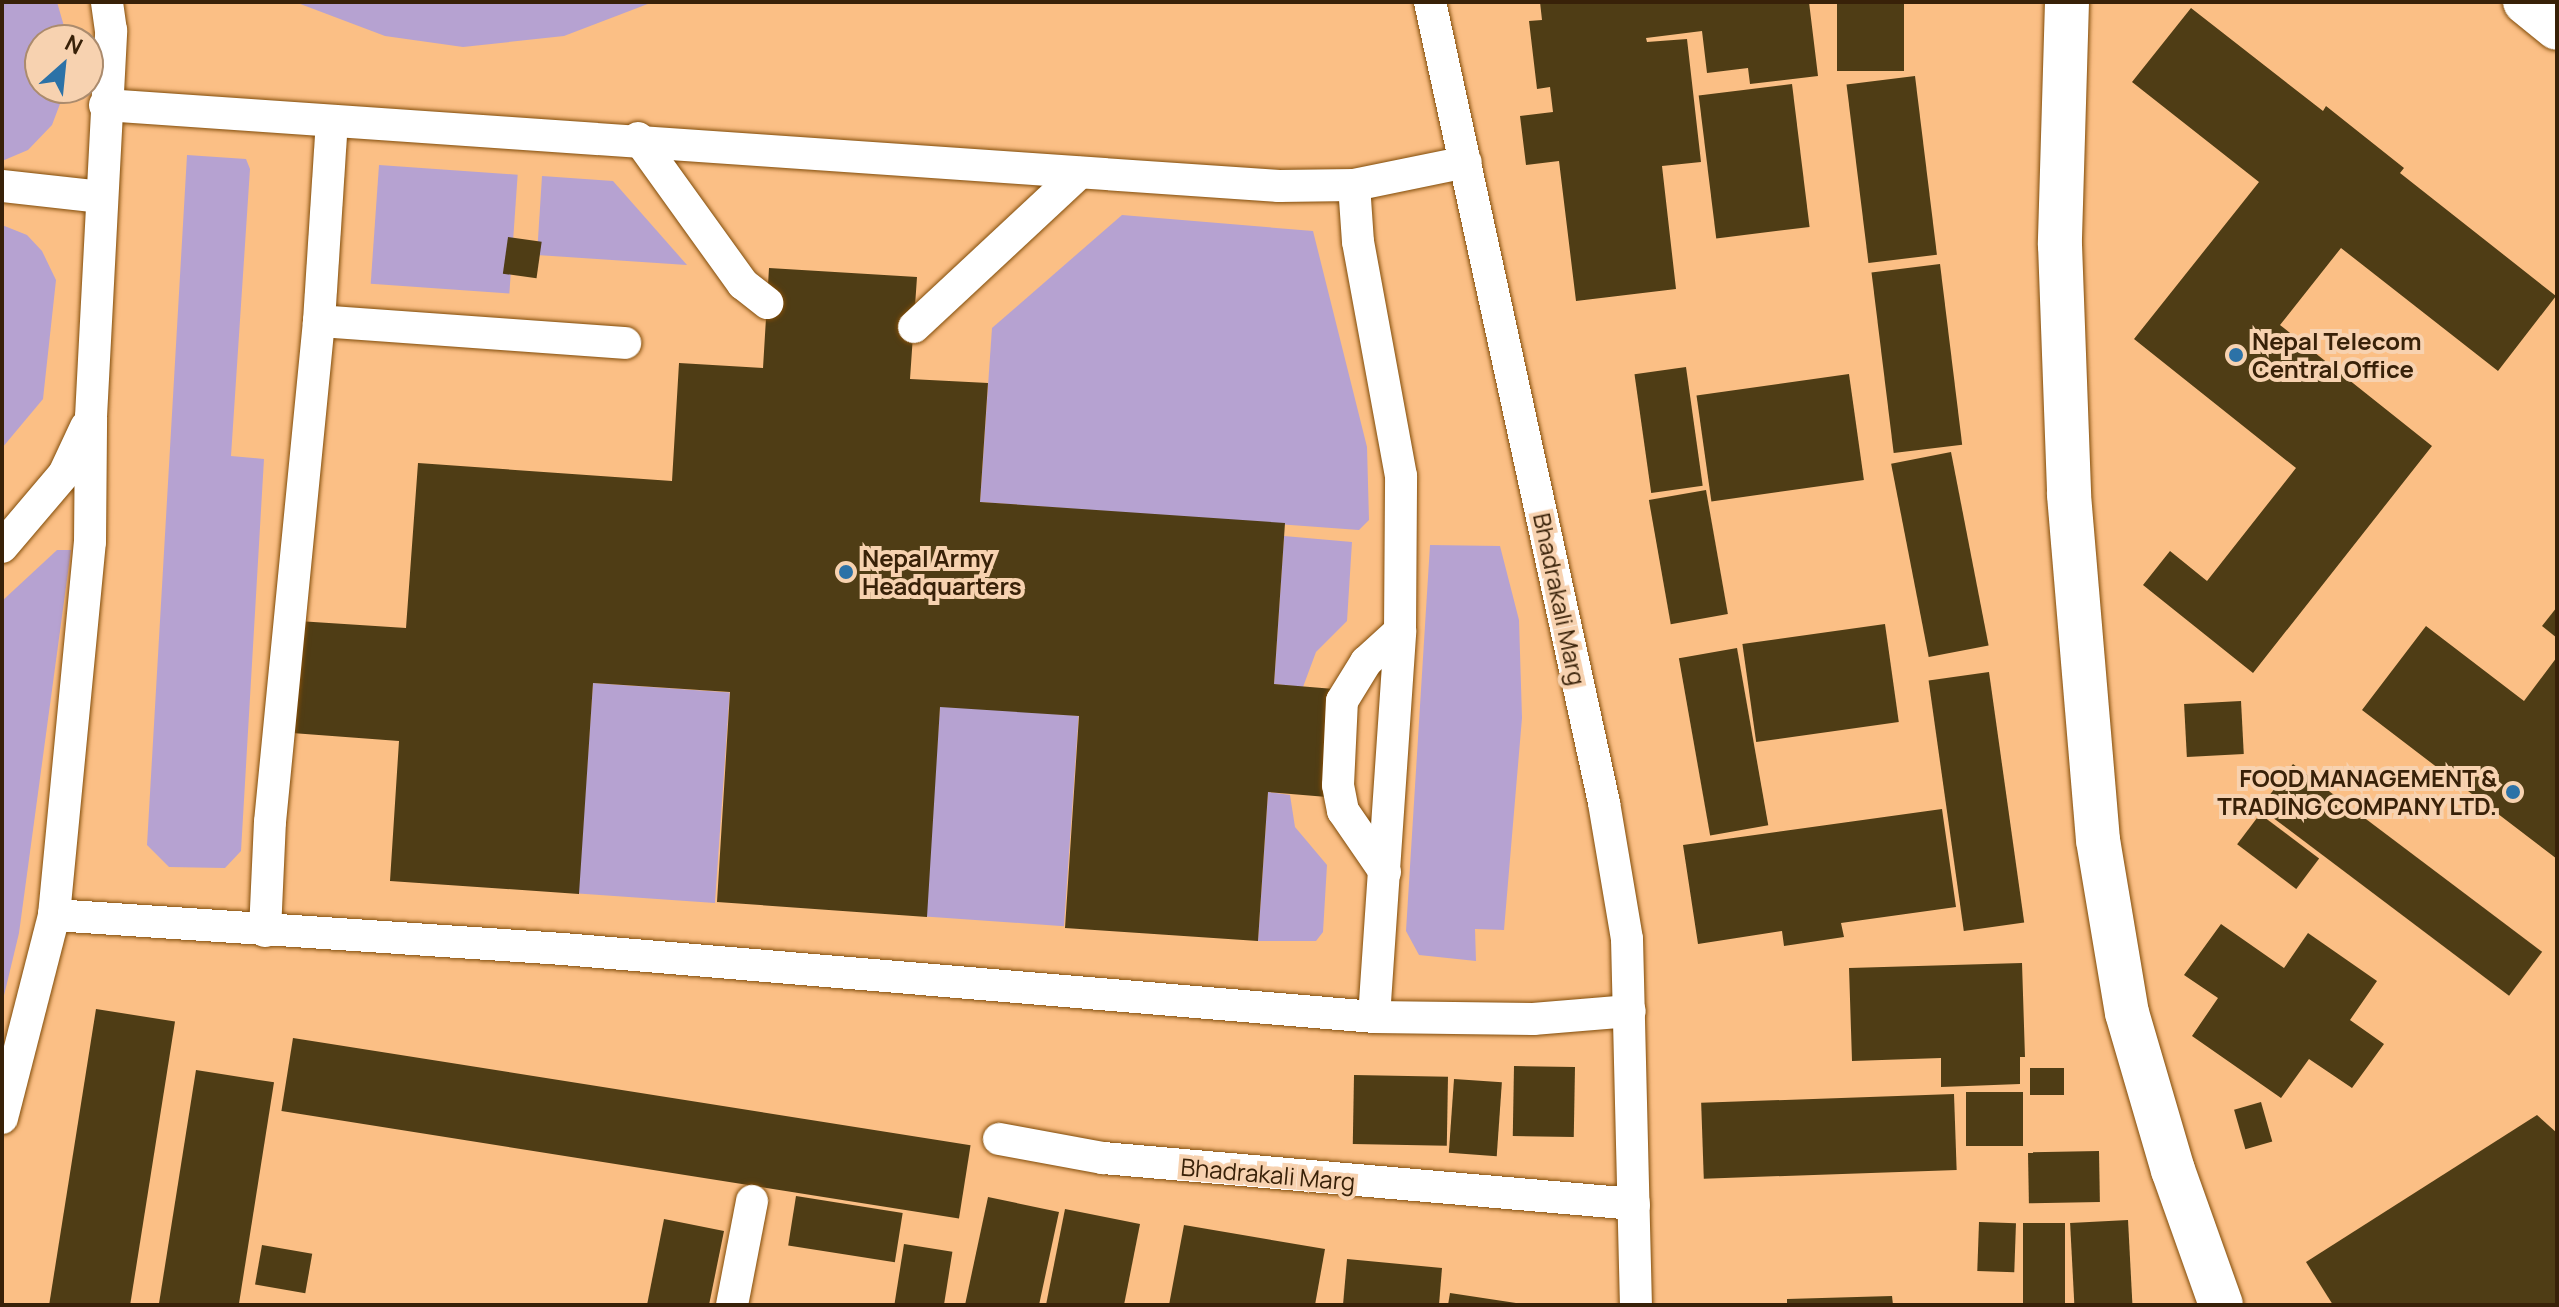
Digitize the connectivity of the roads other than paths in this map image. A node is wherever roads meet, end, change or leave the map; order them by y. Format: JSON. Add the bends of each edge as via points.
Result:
{"nodes":[{"id":1,"x":107,"y":2,"type":"edge"},
{"id":2,"x":1430,"y":2,"type":"edge"},
{"id":3,"x":2067,"y":2,"type":"edge"},
{"id":4,"x":2525,"y":2,"type":"edge"},
{"id":5,"x":2557,"y":28,"type":"edge"},
{"id":6,"x":105,"y":105,"type":"junction"},
{"id":7,"x":332,"y":121,"type":"junction"},
{"id":8,"x":638,"y":138,"type":"junction"},
{"id":9,"x":1466,"y":162,"type":"junction"},
{"id":10,"x":1079,"y":173,"type":"junction"},
{"id":11,"x":1354,"y":185,"type":"junction"},
{"id":12,"x":2,"y":186,"type":"edge"},
{"id":13,"x":101,"y":197,"type":"junction"},
{"id":14,"x":767,"y":303,"type":"dead end"},
{"id":15,"x":319,"y":321,"type":"junction"},
{"id":16,"x":914,"y":327,"type":"dead end"},
{"id":17,"x":625,"y":343,"type":"dead end"},
{"id":18,"x":91,"y":417,"type":"junction"},
{"id":19,"x":2,"y":547,"type":"edge"},
{"id":20,"x":1400,"y":631,"type":"junction"},
{"id":21,"x":1385,"y":872,"type":"junction"},
{"id":22,"x":54,"y":915,"type":"junction"},
{"id":23,"x":265,"y":931,"type":"junction"},
{"id":24,"x":1630,"y":1011,"type":"junction"},
{"id":25,"x":1374,"y":1017,"type":"junction"},
{"id":26,"x":2,"y":1118,"type":"edge"},
{"id":27,"x":999,"y":1139,"type":"dead end"},
{"id":28,"x":752,"y":1201,"type":"dead end"},
{"id":29,"x":1634,"y":1204,"type":"junction"},
{"id":30,"x":732,"y":1305,"type":"edge"},
{"id":31,"x":1636,"y":1305,"type":"edge"},
{"id":32,"x":2221,"y":1305,"type":"edge"}],
"edges":[{"from":1,"to":6,"type":"lane","via":[[111,31]]},
{"from":2,"to":9,"type":"lane","name":"Bhadrakali Marg"},
{"from":3,"to":32,"type":"main road","via":[[2063,323],[2069,495],[2098,840],[2127,1013],[2173,1170]]},
{"from":4,"to":5,"type":"main road"},
{"from":6,"to":7,"type":"lane"},
{"from":6,"to":13,"type":"lane"},
{"from":7,"to":8,"type":"lane"},
{"from":7,"to":15,"type":"lane"},
{"from":8,"to":10,"type":"lane"},
{"from":8,"to":14,"type":"lane","via":[[743,284]]},
{"from":9,"to":11,"type":"lane"},
{"from":9,"to":24,"type":"lane","name":"Bhadrakali Marg","via":[[1604,803],[1627,939]]},
{"from":10,"to":11,"type":"lane"},
{"from":10,"to":16,"type":"lane"},
{"from":11,"to":20,"type":"lane","via":[[1358,242],[1401,476]]},
{"from":12,"to":13,"type":"lane"},
{"from":13,"to":18,"type":"lane"},
{"from":15,"to":17,"type":"lane"},
{"from":15,"to":23,"type":"lane","via":[[270,822]]},
{"from":18,"to":19,"type":"lane","via":[[64,474]]},
{"from":18,"to":22,"type":"lane","via":[[90,542]]},
{"from":20,"to":21,"type":"lane"},
{"from":20,"to":21,"type":"lane","via":[[1366,662],[1342,701],[1338,785],[1343,811]]},
{"from":21,"to":25,"type":"lane"},
{"from":22,"to":23,"type":"lane"},
{"from":22,"to":26,"type":"lane"},
{"from":23,"to":25,"type":"lane","via":[[563,949]]},
{"from":24,"to":25,"type":"lane","via":[[1533,1019]]},
{"from":24,"to":29,"type":"lane","name":"Bhadrakali Marg"},
{"from":27,"to":29,"type":"lane","name":"Bhadrakali Marg","via":[[1103,1158]]},
{"from":28,"to":30,"type":"lane"},
{"from":29,"to":31,"type":"lane","name":"Bhadrakali Marg"}]}
